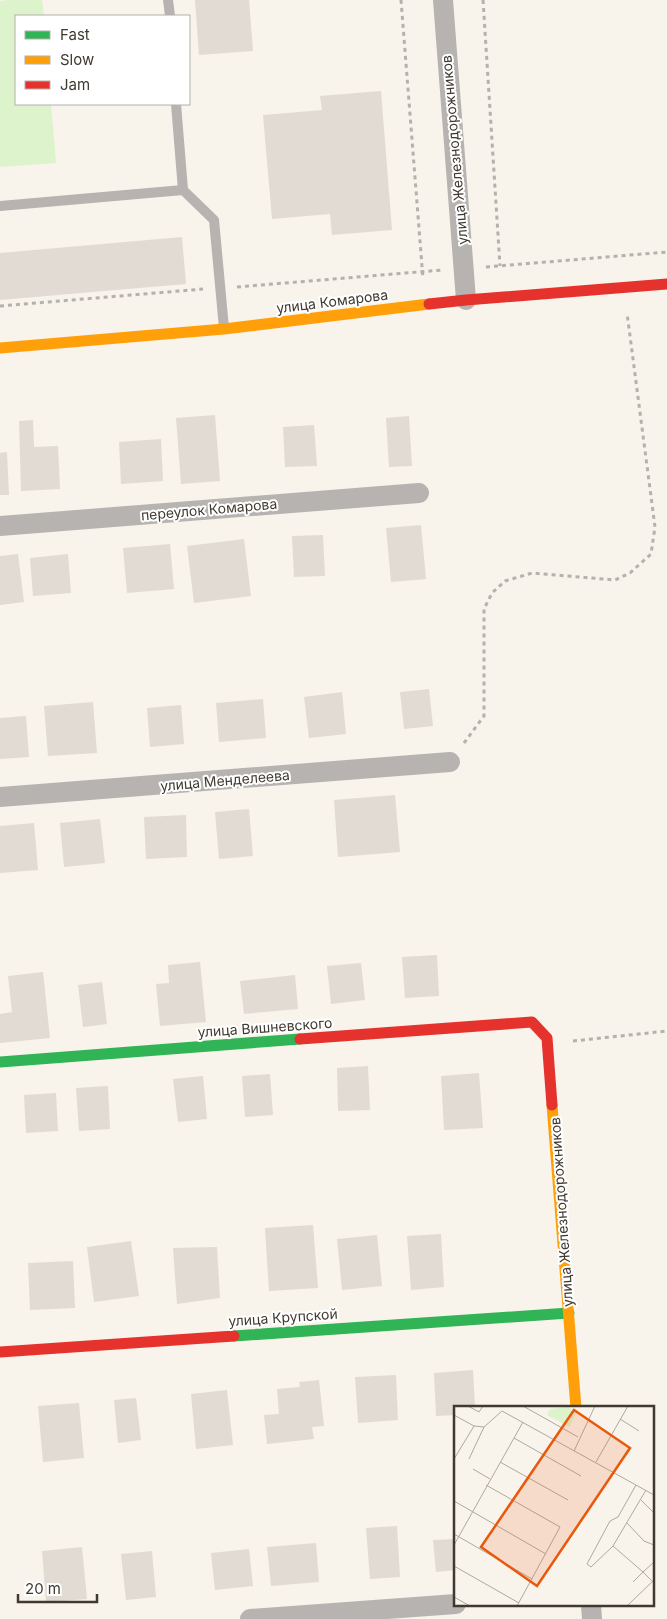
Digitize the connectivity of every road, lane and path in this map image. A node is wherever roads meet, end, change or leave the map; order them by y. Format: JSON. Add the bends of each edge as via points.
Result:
{"nodes":[{"id":1,"x":168,"y":0,"type":"edge"},
{"id":2,"x":401,"y":0,"type":"edge"},
{"id":3,"x":443,"y":0,"type":"edge"},
{"id":4,"x":483,"y":0,"type":"edge"},
{"id":5,"x":170,"y":15,"type":"edge"},
{"id":6,"x":176,"y":105,"type":"edge"},
{"id":7,"x":183,"y":190,"type":"junction"},
{"id":8,"x":0,"y":206,"type":"edge"},
{"id":9,"x":667,"y":252,"type":"edge"},
{"id":10,"x":500,"y":266,"type":"junction"},
{"id":11,"x":464,"y":268,"type":"junction"},
{"id":12,"x":423,"y":271,"type":"junction"},
{"id":13,"x":667,"y":284,"type":"edge"},
{"id":14,"x":624,"y":287,"type":"junction"},
{"id":15,"x":220,"y":288,"type":"junction"},
{"id":16,"x":466,"y":300,"type":"junction"},
{"id":17,"x":425,"y":304,"type":"junction"},
{"id":18,"x":0,"y":306,"type":"edge"},
{"id":19,"x":224,"y":330,"type":"junction"},
{"id":20,"x":0,"y":348,"type":"edge"},
{"id":21,"x":419,"y":493,"type":"dead end"},
{"id":22,"x":0,"y":526,"type":"edge"},
{"id":23,"x":450,"y":762,"type":"joint"},
{"id":24,"x":0,"y":797,"type":"edge"},
{"id":25,"x":532,"y":1022,"type":"joint"},
{"id":26,"x":667,"y":1031,"type":"edge"},
{"id":27,"x":567,"y":1038,"type":"dead end"},
{"id":28,"x":0,"y":1062,"type":"edge"},
{"id":29,"x":569,"y":1313,"type":"junction"},
{"id":30,"x":0,"y":1352,"type":"edge"},
{"id":31,"x":576,"y":1406,"type":"edge"},
{"id":32,"x":454,"y":1604,"type":"edge"},
{"id":33,"x":591,"y":1606,"type":"edge"},
{"id":34,"x":250,"y":1619,"type":"edge"},
{"id":35,"x":592,"y":1619,"type":"edge"}],
"edges":[{"from":1,"to":5,"type":"lane"},
{"from":2,"to":12,"type":"path"},
{"from":3,"to":11,"type":"street","name":"улица Железнодорожников"},
{"from":4,"to":10,"type":"path"},
{"from":6,"to":7,"type":"lane"},
{"from":7,"to":8,"type":"lane"},
{"from":7,"to":15,"type":"lane","via":[[214,220]]},
{"from":9,"to":10,"type":"path"},
{"from":10,"to":11,"type":"path"},
{"from":11,"to":12,"type":"path"},
{"from":11,"to":16,"type":"street","name":"улица Железнодорожников"},
{"from":12,"to":15,"type":"path"},
{"from":12,"to":17,"type":"path"},
{"from":13,"to":14,"type":"street","name":"улица Комарова"},
{"from":14,"to":16,"type":"street","name":"улица Комарова"},
{"from":14,"to":23,"type":"path","via":[[655,527],[651,554],[630,573],[615,580],[532,573],[505,581],[492,592],[484,609],[484,716]]},
{"from":15,"to":18,"type":"path"},
{"from":15,"to":19,"type":"lane"},
{"from":16,"to":17,"type":"street","name":"улица Комарова"},
{"from":17,"to":19,"type":"street","name":"улица Комарова"},
{"from":19,"to":20,"type":"street","name":"улица Комарова"},
{"from":21,"to":22,"type":"street","name":"переулок Комарова"},
{"from":23,"to":24,"type":"street","name":"улица Менделеева"},
{"from":25,"to":28,"type":"street","name":"улица Вишневского"},
{"from":25,"to":29,"type":"street","name":"улица Железнодорожников","via":[[548,1038]]},
{"from":26,"to":27,"type":"path","via":[[575,1042]]},
{"from":29,"to":30,"type":"street","name":"улица Крупской"},
{"from":29,"to":31,"type":"street","name":"улица Железнодорожников"},
{"from":32,"to":34,"type":"street"},
{"from":33,"to":35,"type":"street"}]}
